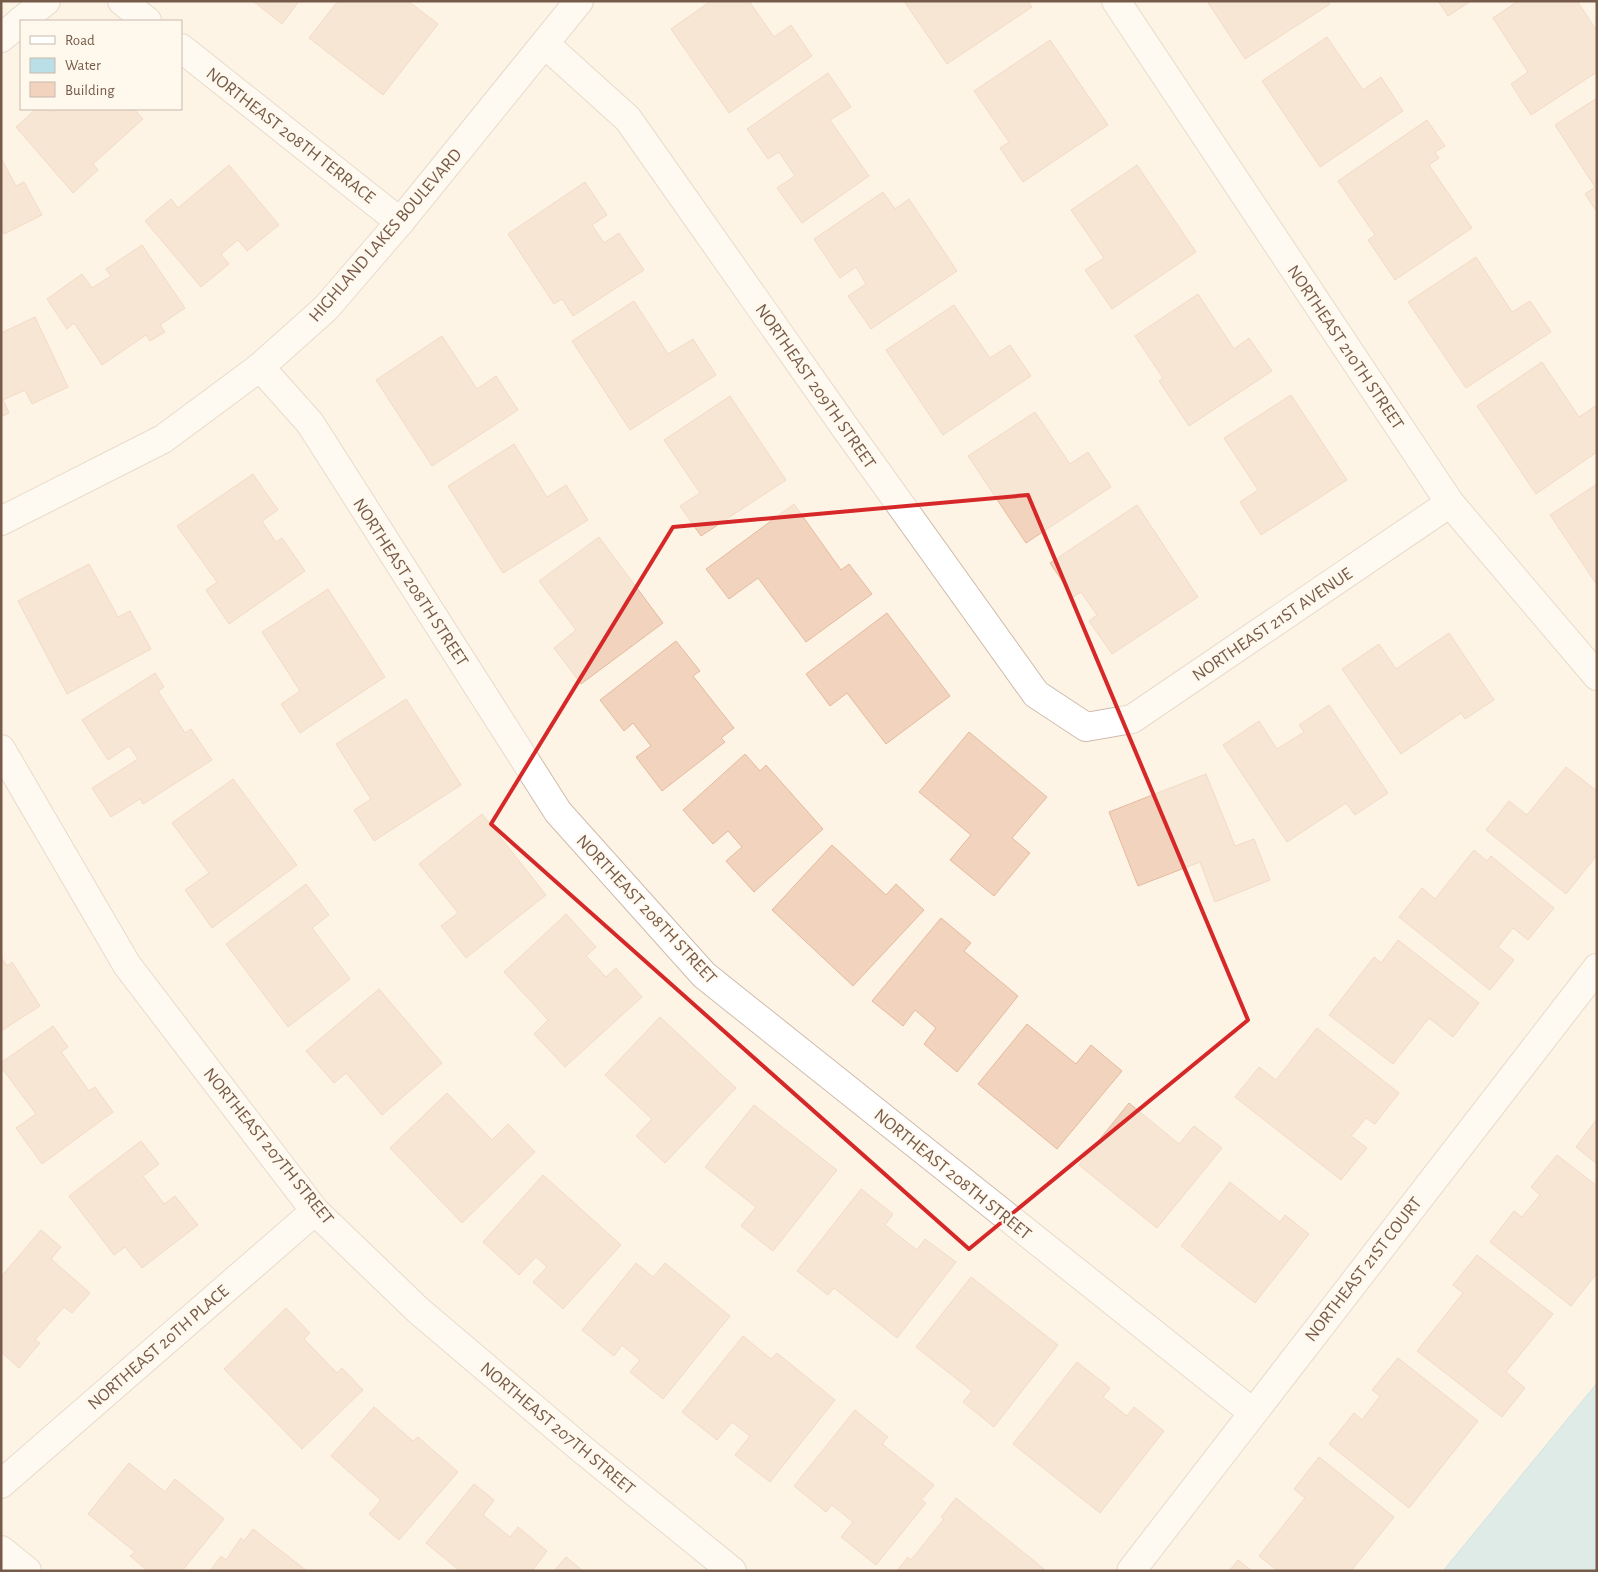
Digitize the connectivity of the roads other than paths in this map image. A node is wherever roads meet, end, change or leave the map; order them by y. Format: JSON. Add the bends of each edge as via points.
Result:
{"nodes":[{"id":1,"x":46,"y":1,"type":"edge"},
{"id":2,"x":122,"y":1,"type":"edge"},
{"id":3,"x":579,"y":1,"type":"edge"},
{"id":4,"x":1116,"y":1,"type":"edge"},
{"id":5,"x":22,"y":20,"type":"edge"},
{"id":6,"x":146,"y":20,"type":"edge"},
{"id":7,"x":20,"y":22,"type":"edge"},
{"id":8,"x":1,"y":38,"type":"edge"},
{"id":9,"x":545,"y":44,"type":"junction"},
{"id":10,"x":182,"y":49,"type":"edge"},
{"id":11,"x":400,"y":222,"type":"junction"},
{"id":12,"x":260,"y":368,"type":"junction"},
{"id":13,"x":1450,"y":503,"type":"junction"},
{"id":14,"x":1,"y":521,"type":"edge"},
{"id":15,"x":1597,"y":676,"type":"edge"},
{"id":16,"x":1086,"y":727,"type":"joint"},
{"id":17,"x":1,"y":749,"type":"edge"},
{"id":18,"x":1597,"y":968,"type":"edge"},
{"id":19,"x":315,"y":1211,"type":"junction"},
{"id":20,"x":1252,"y":1412,"type":"junction"},
{"id":21,"x":1,"y":1484,"type":"edge"},
{"id":22,"x":1,"y":1550,"type":"edge"},
{"id":23,"x":27,"y":1571,"type":"edge"},
{"id":24,"x":732,"y":1571,"type":"edge"},
{"id":25,"x":1131,"y":1571,"type":"edge"}],
"edges":[{"from":1,"to":5,"type":"street"},
{"from":2,"to":6,"type":"street"},
{"from":3,"to":9,"type":"street","name":"HIGHLAND LAKES BOULEVARD"},
{"from":4,"to":13,"type":"street","name":"NORTHEAST 210TH STREET"},
{"from":7,"to":8,"type":"street"},
{"from":9,"to":11,"type":"street","name":"HIGHLAND LAKES BOULEVARD"},
{"from":9,"to":16,"type":"street","name":"NORTHEAST 209TH STREET","via":[[628,119],[1036,694]]},
{"from":10,"to":11,"type":"street","name":"NORTHEAST 208TH TERRACE"},
{"from":11,"to":12,"type":"street","name":"HIGHLAND LAKES BOULEVARD","via":[[326,308]]},
{"from":12,"to":14,"type":"street","name":"HIGHLAND LAKES BOULEVARD","via":[[163,439]]},
{"from":12,"to":20,"type":"street","name":"NORTHEAST 208TH STREET","via":[[310,423],[558,812],[704,975]]},
{"from":13,"to":15,"type":"street","name":"NORTHEAST 210TH STREET"},
{"from":13,"to":16,"type":"street","name":"NORTHEAST 21ST AVENUE","via":[[1132,719]]},
{"from":17,"to":19,"type":"street","name":"NORTHEAST 207TH STREET","via":[[127,965]]},
{"from":18,"to":20,"type":"street","name":"NORTHEAST 21ST COURT"},
{"from":19,"to":21,"type":"street","name":"NORTHEAST 20TH PLACE"},
{"from":19,"to":24,"type":"street","name":"NORTHEAST 207TH STREET","via":[[426,1317]]},
{"from":20,"to":25,"type":"street","name":"NORTHEAST 21ST COURT"},
{"from":22,"to":23,"type":"street"}]}
